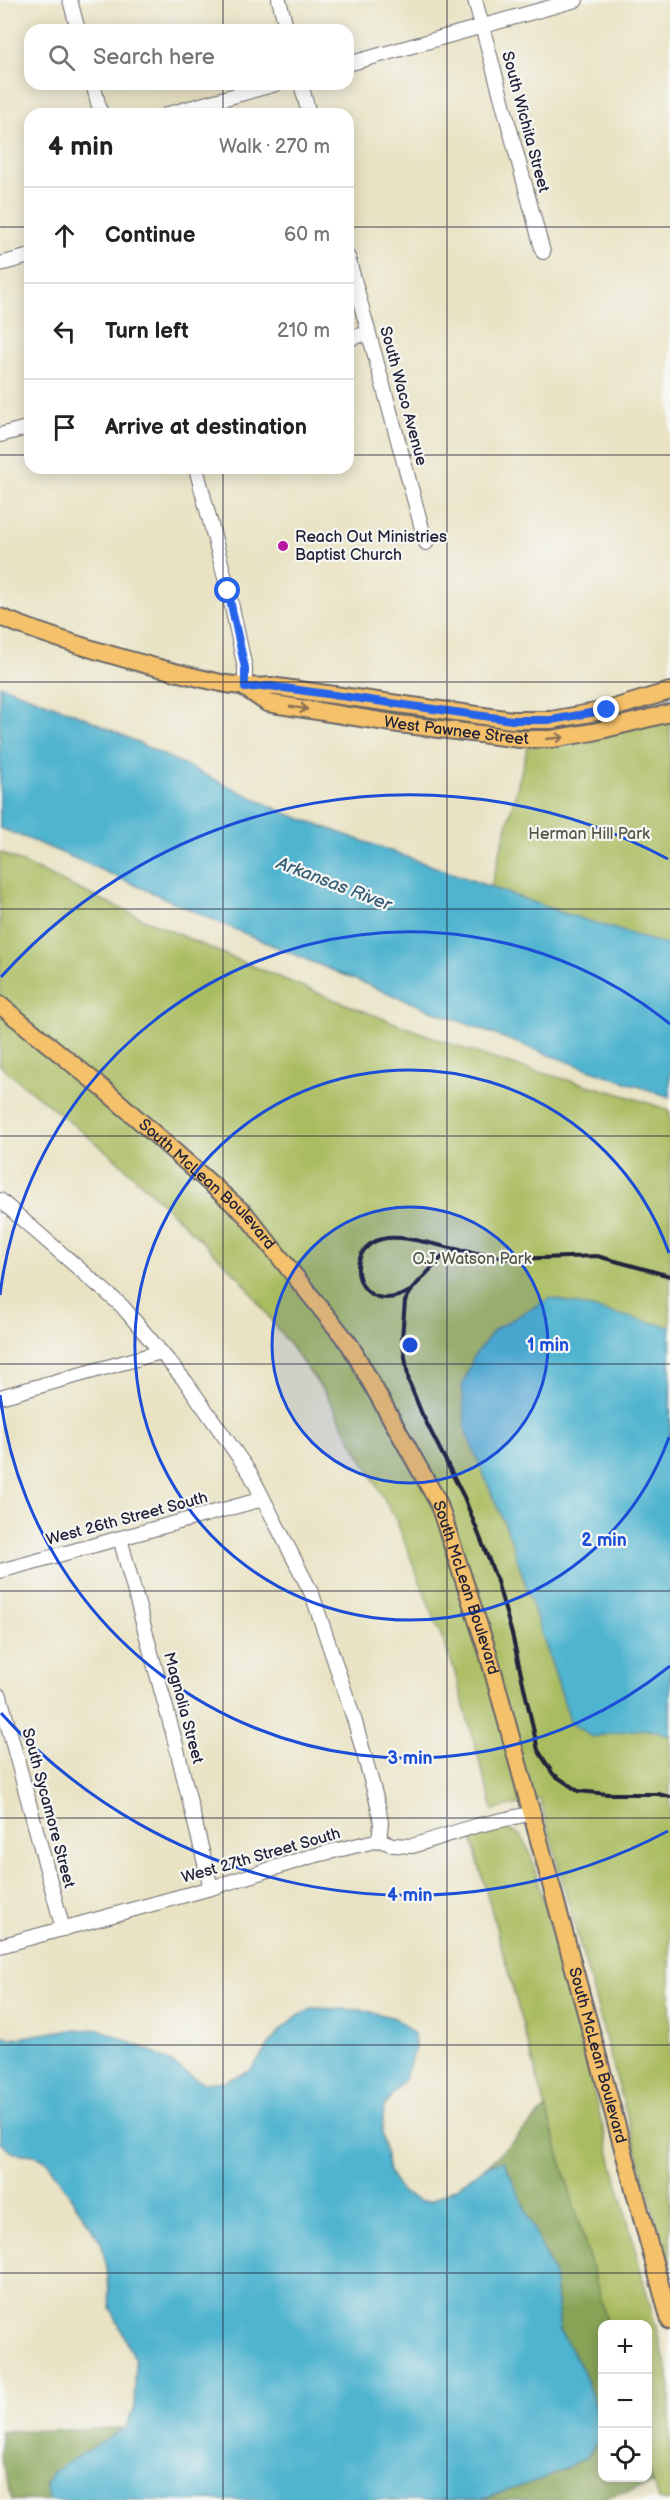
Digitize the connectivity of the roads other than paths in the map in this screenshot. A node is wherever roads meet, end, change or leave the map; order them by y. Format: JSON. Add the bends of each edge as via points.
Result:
{"nodes":[{"id":1,"x":70,"y":0,"type":"edge"},
{"id":2,"x":279,"y":0,"type":"edge"},
{"id":3,"x":475,"y":0,"type":"edge"},
{"id":4,"x":576,"y":0,"type":"edge"},
{"id":5,"x":76,"y":24,"type":"edge"},
{"id":6,"x":285,"y":24,"type":"edge"},
{"id":7,"x":482,"y":26,"type":"junction"},
{"id":8,"x":354,"y":62,"type":"edge"},
{"id":9,"x":95,"y":90,"type":"edge"},
{"id":10,"x":254,"y":90,"type":"edge"},
{"id":11,"x":303,"y":90,"type":"edge"},
{"id":12,"x":99,"y":108,"type":"edge"},
{"id":13,"x":190,"y":108,"type":"edge"},
{"id":14,"x":308,"y":108,"type":"edge"},
{"id":15,"x":543,"y":252,"type":"dead end"},
{"id":16,"x":24,"y":258,"type":"edge"},
{"id":17,"x":0,"y":264,"type":"edge"},
{"id":18,"x":354,"y":280,"type":"edge"},
{"id":19,"x":368,"y":333,"type":"junction"},
{"id":20,"x":354,"y":337,"type":"edge"},
{"id":21,"x":24,"y":429,"type":"edge"},
{"id":22,"x":0,"y":435,"type":"edge"},
{"id":23,"x":198,"y":474,"type":"edge"},
{"id":24,"x":426,"y":543,"type":"dead end"},
{"id":25,"x":0,"y":617,"type":"edge"},
{"id":26,"x":245,"y":688,"type":"junction"},
{"id":27,"x":670,"y":692,"type":"edge"},
{"id":28,"x":670,"y":713,"type":"edge"},
{"id":29,"x":0,"y":1005,"type":"edge"},
{"id":30,"x":2,"y":1206,"type":"edge"},
{"id":31,"x":161,"y":1352,"type":"junction"},
{"id":32,"x":0,"y":1397,"type":"edge"},
{"id":33,"x":263,"y":1499,"type":"junction"},
{"id":34,"x":120,"y":1538,"type":"junction"},
{"id":35,"x":0,"y":1571,"type":"edge"},
{"id":36,"x":0,"y":1696,"type":"edge"},
{"id":37,"x":532,"y":1814,"type":"junction"},
{"id":38,"x":379,"y":1840,"type":"junction"},
{"id":39,"x":211,"y":1888,"type":"junction"},
{"id":40,"x":63,"y":1929,"type":"junction"},
{"id":41,"x":0,"y":1946,"type":"edge"},
{"id":42,"x":670,"y":2320,"type":"edge"}],
"edges":[{"from":1,"to":5,"type":"street"},
{"from":2,"to":6,"type":"street"},
{"from":3,"to":7,"type":"street","name":"South Wichita Street"},
{"from":4,"to":7,"type":"street"},
{"from":7,"to":8,"type":"street"},
{"from":7,"to":15,"type":"street","name":"South Wichita Street"},
{"from":9,"to":12,"type":"street"},
{"from":10,"to":13,"type":"street"},
{"from":11,"to":14,"type":"street"},
{"from":16,"to":17,"type":"street"},
{"from":18,"to":19,"type":"street","name":"South Waco Avenue"},
{"from":19,"to":20,"type":"street"},
{"from":19,"to":24,"type":"street","name":"South Waco Avenue"},
{"from":21,"to":22,"type":"street"},
{"from":23,"to":26,"type":"street","via":[[231,603],[245,668]]},
{"from":25,"to":26,"type":"main road","name":"West Pawnee Street","via":[[110,656]]},
{"from":26,"to":27,"type":"main road","name":"West Pawnee Street","via":[[270,686],[512,720],[541,720],[607,710]]},
{"from":26,"to":28,"type":"main road","name":"West Pawnee Street","one_way":true,"via":[[267,703],[520,739],[552,739],[593,732]]},
{"from":29,"to":37,"type":"main road","name":"South McLean Boulevard","via":[[106,1091],[246,1215],[350,1345],[438,1502],[488,1653]]},
{"from":30,"to":31,"type":"street","via":[[122,1306]]},
{"from":31,"to":32,"type":"street"},
{"from":31,"to":33,"type":"street","via":[[250,1473]]},
{"from":33,"to":34,"type":"street","name":"West 26th Street South"},
{"from":33,"to":38,"type":"street","via":[[312,1594],[372,1784],[381,1823]]},
{"from":34,"to":35,"type":"street","name":"West 26th Street South"},
{"from":34,"to":39,"type":"street","name":"Magnolia Street"},
{"from":36,"to":40,"type":"street","name":"South Sycamore Street"},
{"from":37,"to":38,"type":"street","name":"West 27th Street South","via":[[475,1826],[412,1846]]},
{"from":37,"to":42,"type":"main road","name":"South McLean Boulevard"},
{"from":38,"to":39,"type":"street","name":"West 27th Street South"},
{"from":39,"to":40,"type":"street","name":"West 27th Street South"},
{"from":40,"to":41,"type":"street","name":"West 27th Street South"}]}
